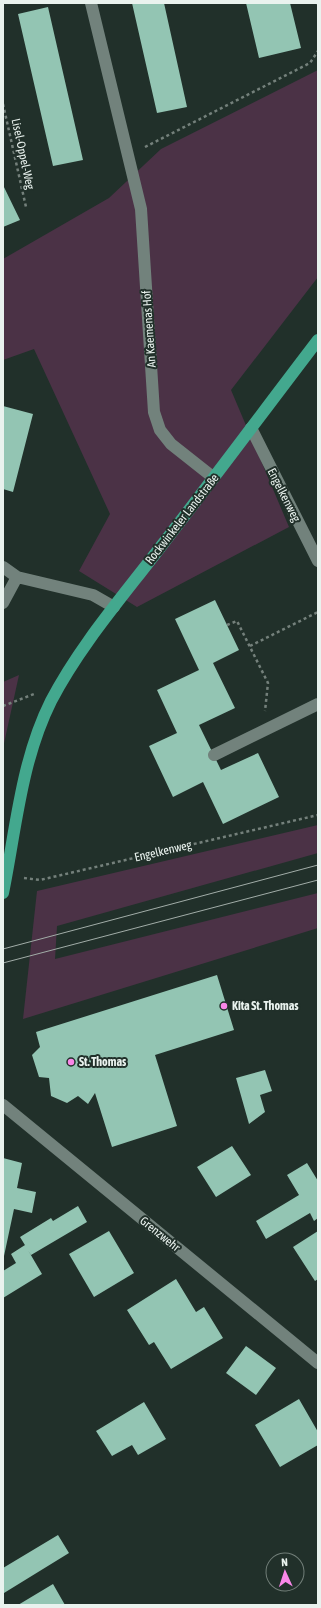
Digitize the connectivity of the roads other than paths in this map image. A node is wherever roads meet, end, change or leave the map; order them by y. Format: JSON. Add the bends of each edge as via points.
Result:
{"nodes":[{"id":1,"x":91,"y":3,"type":"edge"},
{"id":2,"x":318,"y":340,"type":"edge"},
{"id":3,"x":251,"y":428,"type":"junction"},
{"id":4,"x":214,"y":478,"type":"junction"},
{"id":5,"x":318,"y":561,"type":"edge"},
{"id":6,"x":3,"y":567,"type":"edge"},
{"id":7,"x":16,"y":577,"type":"junction"},
{"id":8,"x":3,"y":603,"type":"edge"},
{"id":9,"x":114,"y":607,"type":"junction"},
{"id":10,"x":318,"y":704,"type":"edge"},
{"id":11,"x":214,"y":755,"type":"dead end"},
{"id":12,"x":3,"y":893,"type":"edge"},
{"id":13,"x":3,"y":1105,"type":"edge"},
{"id":14,"x":318,"y":1363,"type":"edge"}],
"edges":[{"from":1,"to":4,"type":"street","name":"An Kaemenas Hof","via":[[141,209],[154,412],[160,430],[171,444]]},
{"from":2,"to":3,"type":"main road","name":"Rockwinkeler Landstraße"},
{"from":3,"to":4,"type":"main road","name":"Rockwinkeler Landstraße"},
{"from":3,"to":5,"type":"street","name":"Engelkenweg"},
{"from":4,"to":9,"type":"main road","name":"Rockwinkeler Landstraße"},
{"from":6,"to":7,"type":"street"},
{"from":7,"to":8,"type":"street"},
{"from":7,"to":9,"type":"street","via":[[93,595]]},
{"from":9,"to":12,"type":"main road","name":"Rockwinkeler Landstraße","via":[[51,701],[29,762]]},
{"from":10,"to":11,"type":"street"},
{"from":13,"to":14,"type":"street","name":"Grenzwehr"}]}
